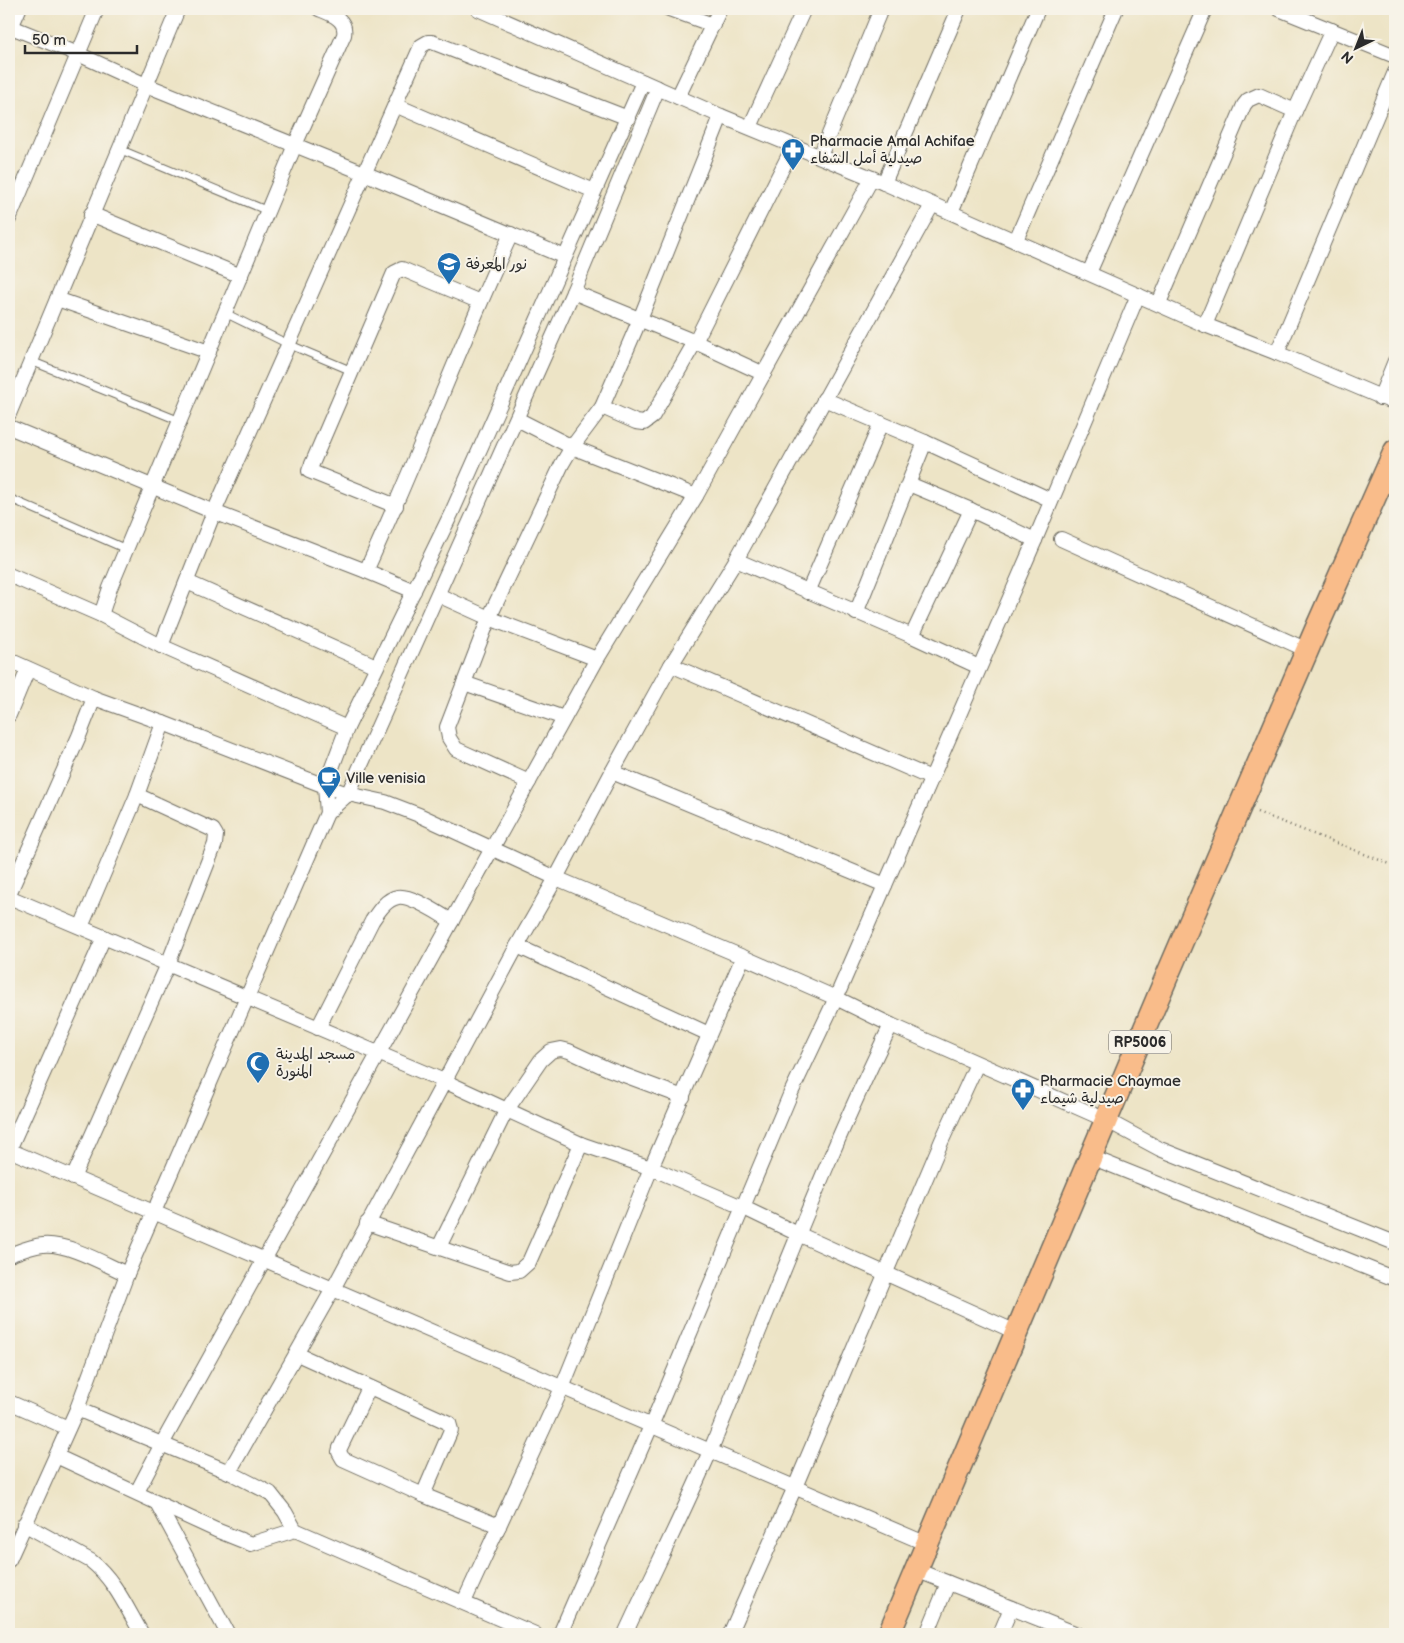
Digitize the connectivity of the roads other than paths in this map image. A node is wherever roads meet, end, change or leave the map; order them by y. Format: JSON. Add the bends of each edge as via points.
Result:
{"nodes":[{"id":1,"x":19,"y":9,"type":"edge"},
{"id":2,"x":97,"y":9,"type":"edge"},
{"id":3,"x":178,"y":9,"type":"edge"},
{"id":4,"x":319,"y":9,"type":"edge"},
{"id":5,"x":478,"y":9,"type":"edge"},
{"id":6,"x":670,"y":9,"type":"edge"},
{"id":7,"x":720,"y":9,"type":"edge"},
{"id":8,"x":804,"y":9,"type":"edge"},
{"id":9,"x":881,"y":9,"type":"edge"},
{"id":10,"x":958,"y":9,"type":"edge"},
{"id":11,"x":1038,"y":9,"type":"edge"},
{"id":12,"x":1116,"y":9,"type":"edge"},
{"id":13,"x":1205,"y":9,"type":"edge"},
{"id":14,"x":1279,"y":9,"type":"edge"},
{"id":15,"x":713,"y":25,"type":"junction"},
{"id":16,"x":10,"y":28,"type":"edge"},
{"id":17,"x":1332,"y":30,"type":"junction"},
{"id":18,"x":78,"y":54,"type":"junction"},
{"id":19,"x":1395,"y":56,"type":"edge"},
{"id":20,"x":1395,"y":72,"type":"edge"},
{"id":21,"x":644,"y":82,"type":"junction"},
{"id":22,"x":146,"y":85,"type":"junction"},
{"id":23,"x":658,"y":88,"type":"junction"},
{"id":24,"x":678,"y":97,"type":"junction"},
{"id":25,"x":395,"y":105,"type":"junction"},
{"id":26,"x":1295,"y":111,"type":"junction"},
{"id":27,"x":721,"y":116,"type":"junction"},
{"id":28,"x":628,"y":118,"type":"junction"},
{"id":29,"x":750,"y":127,"type":"junction"},
{"id":30,"x":295,"y":145,"type":"junction"},
{"id":31,"x":793,"y":146,"type":"junction"},
{"id":32,"x":119,"y":149,"type":"junction"},
{"id":33,"x":820,"y":156,"type":"junction"},
{"id":34,"x":364,"y":173,"type":"junction"},
{"id":35,"x":878,"y":180,"type":"junction"},
{"id":36,"x":594,"y":191,"type":"junction"},
{"id":37,"x":932,"y":205,"type":"junction"},
{"id":38,"x":268,"y":212,"type":"junction"},
{"id":39,"x":951,"y":212,"type":"junction"},
{"id":40,"x":91,"y":214,"type":"junction"},
{"id":41,"x":9,"y":219,"type":"edge"},
{"id":42,"x":510,"y":234,"type":"junction"},
{"id":43,"x":1016,"y":240,"type":"junction"},
{"id":44,"x":565,"y":257,"type":"junction"},
{"id":45,"x":1089,"y":273,"type":"junction"},
{"id":46,"x":241,"y":276,"type":"junction"},
{"id":47,"x":573,"y":292,"type":"junction"},
{"id":48,"x":1138,"y":295,"type":"junction"},
{"id":49,"x":57,"y":298,"type":"junction"},
{"id":50,"x":480,"y":302,"type":"junction"},
{"id":51,"x":1159,"y":303,"type":"junction"},
{"id":52,"x":225,"y":313,"type":"junction"},
{"id":53,"x":640,"y":319,"type":"junction"},
{"id":54,"x":1205,"y":324,"type":"junction"},
{"id":55,"x":694,"y":342,"type":"junction"},
{"id":56,"x":288,"y":344,"type":"junction"},
{"id":57,"x":208,"y":352,"type":"junction"},
{"id":58,"x":1277,"y":353,"type":"junction"},
{"id":59,"x":31,"y":361,"type":"junction"},
{"id":60,"x":1395,"y":361,"type":"edge"},
{"id":61,"x":352,"y":371,"type":"junction"},
{"id":62,"x":764,"y":374,"type":"junction"},
{"id":63,"x":1380,"y":398,"type":"junction"},
{"id":64,"x":824,"y":399,"type":"junction"},
{"id":65,"x":1395,"y":403,"type":"edge"},
{"id":66,"x":602,"y":407,"type":"junction"},
{"id":67,"x":9,"y":414,"type":"edge"},
{"id":68,"x":516,"y":419,"type":"junction"},
{"id":69,"x":180,"y":421,"type":"junction"},
{"id":70,"x":881,"y":423,"type":"junction"},
{"id":71,"x":9,"y":427,"type":"edge"},
{"id":72,"x":925,"y":442,"type":"junction"},
{"id":73,"x":572,"y":447,"type":"junction"},
{"id":74,"x":1395,"y":451,"type":"edge"},
{"id":75,"x":909,"y":484,"type":"junction"},
{"id":76,"x":153,"y":486,"type":"junction"},
{"id":77,"x":696,"y":496,"type":"junction"},
{"id":78,"x":9,"y":498,"type":"edge"},
{"id":79,"x":1052,"y":500,"type":"junction"},
{"id":80,"x":396,"y":506,"type":"junction"},
{"id":81,"x":971,"y":510,"type":"junction"},
{"id":82,"x":214,"y":512,"type":"junction"},
{"id":83,"x":1062,"y":539,"type":"dead end"},
{"id":84,"x":1035,"y":540,"type":"junction"},
{"id":85,"x":126,"y":549,"type":"junction"},
{"id":86,"x":736,"y":560,"type":"junction"},
{"id":87,"x":366,"y":571,"type":"junction"},
{"id":88,"x":9,"y":574,"type":"edge"},
{"id":89,"x":187,"y":582,"type":"junction"},
{"id":90,"x":414,"y":591,"type":"junction"},
{"id":91,"x":808,"y":592,"type":"junction"},
{"id":92,"x":438,"y":595,"type":"junction"},
{"id":93,"x":856,"y":613,"type":"junction"},
{"id":94,"x":102,"y":615,"type":"junction"},
{"id":95,"x":489,"y":618,"type":"junction"},
{"id":96,"x":912,"y":636,"type":"junction"},
{"id":97,"x":161,"y":646,"type":"junction"},
{"id":98,"x":1307,"y":650,"type":"junction"},
{"id":99,"x":597,"y":659,"type":"junction"},
{"id":100,"x":9,"y":660,"type":"edge"},
{"id":101,"x":671,"y":665,"type":"junction"},
{"id":102,"x":376,"y":666,"type":"junction"},
{"id":103,"x":979,"y":667,"type":"junction"},
{"id":104,"x":28,"y":669,"type":"junction"},
{"id":105,"x":464,"y":683,"type":"junction"},
{"id":106,"x":94,"y":698,"type":"junction"},
{"id":107,"x":10,"y":708,"type":"edge"},
{"id":108,"x":564,"y":718,"type":"junction"},
{"id":109,"x":164,"y":723,"type":"junction"},
{"id":110,"x":347,"y":728,"type":"junction"},
{"id":111,"x":612,"y":772,"type":"junction"},
{"id":112,"x":931,"y":778,"type":"junction"},
{"id":113,"x":529,"y":782,"type":"junction"},
{"id":114,"x":326,"y":786,"type":"junction"},
{"id":115,"x":348,"y":794,"type":"junction"},
{"id":116,"x":137,"y":795,"type":"junction"},
{"id":117,"x":327,"y":813,"type":"junction"},
{"id":118,"x":492,"y":849,"type":"junction"},
{"id":119,"x":556,"y":878,"type":"junction"},
{"id":120,"x":885,"y":885,"type":"junction"},
{"id":121,"x":9,"y":896,"type":"edge"},
{"id":122,"x":452,"y":921,"type":"junction"},
{"id":123,"x":81,"y":927,"type":"junction"},
{"id":124,"x":104,"y":937,"type":"junction"},
{"id":125,"x":517,"y":946,"type":"junction"},
{"id":126,"x":743,"y":957,"type":"junction"},
{"id":127,"x":168,"y":964,"type":"junction"},
{"id":128,"x":246,"y":997,"type":"junction"},
{"id":129,"x":836,"y":998,"type":"junction"},
{"id":130,"x":891,"y":1025,"type":"junction"},
{"id":131,"x":318,"y":1028,"type":"junction"},
{"id":132,"x":710,"y":1034,"type":"junction"},
{"id":133,"x":379,"y":1054,"type":"junction"},
{"id":134,"x":977,"y":1064,"type":"junction"},
{"id":135,"x":444,"y":1081,"type":"junction"},
{"id":136,"x":683,"y":1097,"type":"junction"},
{"id":137,"x":506,"y":1111,"type":"junction"},
{"id":138,"x":1106,"y":1120,"type":"junction"},
{"id":139,"x":581,"y":1144,"type":"junction"},
{"id":140,"x":9,"y":1150,"type":"edge"},
{"id":141,"x":1091,"y":1157,"type":"junction"},
{"id":142,"x":651,"y":1168,"type":"junction"},
{"id":143,"x":73,"y":1178,"type":"junction"},
{"id":144,"x":742,"y":1207,"type":"junction"},
{"id":145,"x":154,"y":1213,"type":"junction"},
{"id":146,"x":367,"y":1223,"type":"junction"},
{"id":147,"x":798,"y":1234,"type":"junction"},
{"id":148,"x":1395,"y":1243,"type":"edge"},
{"id":149,"x":439,"y":1247,"type":"junction"},
{"id":150,"x":9,"y":1255,"type":"edge"},
{"id":151,"x":265,"y":1260,"type":"junction"},
{"id":152,"x":886,"y":1272,"type":"junction"},
{"id":153,"x":127,"y":1274,"type":"junction"},
{"id":154,"x":1395,"y":1279,"type":"edge"},
{"id":155,"x":333,"y":1289,"type":"junction"},
{"id":156,"x":1018,"y":1333,"type":"junction"},
{"id":157,"x":297,"y":1354,"type":"junction"},
{"id":158,"x":369,"y":1388,"type":"junction"},
{"id":159,"x":562,"y":1388,"type":"junction"},
{"id":160,"x":9,"y":1402,"type":"edge"},
{"id":161,"x":77,"y":1409,"type":"junction"},
{"id":162,"x":650,"y":1426,"type":"junction"},
{"id":163,"x":68,"y":1428,"type":"junction"},
{"id":164,"x":162,"y":1444,"type":"junction"},
{"id":165,"x":710,"y":1451,"type":"junction"},
{"id":166,"x":56,"y":1456,"type":"junction"},
{"id":167,"x":229,"y":1472,"type":"junction"},
{"id":168,"x":795,"y":1487,"type":"junction"},
{"id":169,"x":137,"y":1492,"type":"junction"},
{"id":170,"x":423,"y":1495,"type":"junction"},
{"id":171,"x":157,"y":1503,"type":"junction"},
{"id":172,"x":24,"y":1524,"type":"junction"},
{"id":173,"x":498,"y":1526,"type":"junction"},
{"id":174,"x":295,"y":1530,"type":"junction"},
{"id":175,"x":927,"y":1544,"type":"junction"},
{"id":176,"x":9,"y":1560,"type":"edge"},
{"id":177,"x":916,"y":1570,"type":"junction"},
{"id":178,"x":948,"y":1583,"type":"junction"},
{"id":179,"x":464,"y":1602,"type":"junction"},
{"id":180,"x":1011,"y":1608,"type":"junction"},
{"id":181,"x":142,"y":1634,"type":"edge"},
{"id":182,"x":228,"y":1634,"type":"edge"},
{"id":183,"x":535,"y":1634,"type":"edge"},
{"id":184,"x":560,"y":1634,"type":"edge"},
{"id":185,"x":625,"y":1634,"type":"edge"},
{"id":186,"x":730,"y":1634,"type":"edge"},
{"id":187,"x":889,"y":1634,"type":"edge"},
{"id":188,"x":927,"y":1634,"type":"edge"},
{"id":189,"x":1000,"y":1634,"type":"edge"},
{"id":190,"x":1077,"y":1634,"type":"edge"}],
"edges":[{"from":1,"to":16,"type":"street"},
{"from":2,"to":18,"type":"street"},
{"from":3,"to":22,"type":"street"},
{"from":4,"to":30,"type":"street","via":[[344,25],[344,35]]},
{"from":5,"to":21,"type":"street"},
{"from":6,"to":15,"type":"street"},
{"from":7,"to":15,"type":"street"},
{"from":8,"to":29,"type":"street"},
{"from":9,"to":33,"type":"street"},
{"from":10,"to":35,"type":"street"},
{"from":11,"to":39,"type":"street"},
{"from":12,"to":43,"type":"street"},
{"from":13,"to":45,"type":"street"},
{"from":14,"to":17,"type":"street"},
{"from":15,"to":24,"type":"street"},
{"from":16,"to":18,"type":"street"},
{"from":17,"to":19,"type":"street"},
{"from":17,"to":26,"type":"street"},
{"from":18,"to":22,"type":"street"},
{"from":18,"to":41,"type":"street"},
{"from":20,"to":58,"type":"street"},
{"from":21,"to":23,"type":"street"},
{"from":21,"to":28,"type":"street"},
{"from":22,"to":30,"type":"street"},
{"from":22,"to":32,"type":"street"},
{"from":23,"to":24,"type":"street"},
{"from":23,"to":47,"type":"street"},
{"from":24,"to":27,"type":"street"},
{"from":25,"to":28,"type":"street","via":[[421,46],[432,42]]},
{"from":25,"to":34,"type":"street"},
{"from":25,"to":36,"type":"street"},
{"from":26,"to":51,"type":"street","via":[[1259,95],[1248,100]]},
{"from":26,"to":54,"type":"street"},
{"from":27,"to":29,"type":"street"},
{"from":27,"to":53,"type":"street"},
{"from":28,"to":36,"type":"street"},
{"from":29,"to":31,"type":"street"},
{"from":30,"to":34,"type":"street"},
{"from":30,"to":38,"type":"street"},
{"from":31,"to":33,"type":"street"},
{"from":31,"to":55,"type":"street"},
{"from":32,"to":38,"type":"lane"},
{"from":32,"to":40,"type":"street"},
{"from":33,"to":35,"type":"street"},
{"from":34,"to":42,"type":"street"},
{"from":34,"to":56,"type":"street"},
{"from":35,"to":37,"type":"street"},
{"from":35,"to":62,"type":"street"},
{"from":36,"to":44,"type":"street"},
{"from":37,"to":39,"type":"street"},
{"from":37,"to":64,"type":"street"},
{"from":38,"to":46,"type":"street"},
{"from":39,"to":43,"type":"street"},
{"from":40,"to":46,"type":"street"},
{"from":40,"to":49,"type":"street"},
{"from":42,"to":44,"type":"street"},
{"from":42,"to":50,"type":"street"},
{"from":43,"to":45,"type":"street"},
{"from":44,"to":90,"type":"street"},
{"from":45,"to":48,"type":"street"},
{"from":46,"to":52,"type":"street"},
{"from":47,"to":53,"type":"street"},
{"from":47,"to":68,"type":"street"},
{"from":48,"to":51,"type":"street"},
{"from":48,"to":79,"type":"street"},
{"from":49,"to":57,"type":"street"},
{"from":49,"to":59,"type":"street"},
{"from":50,"to":61,"type":"street","via":[[402,270],[397,271]]},
{"from":50,"to":80,"type":"street"},
{"from":51,"to":54,"type":"street"},
{"from":52,"to":56,"type":"lane"},
{"from":52,"to":57,"type":"street"},
{"from":53,"to":55,"type":"street"},
{"from":53,"to":66,"type":"street"},
{"from":54,"to":58,"type":"street"},
{"from":55,"to":62,"type":"street"},
{"from":55,"to":66,"type":"street","via":[[652,417],[644,423]]},
{"from":56,"to":61,"type":"lane"},
{"from":56,"to":82,"type":"street"},
{"from":57,"to":69,"type":"street"},
{"from":58,"to":63,"type":"street"},
{"from":59,"to":67,"type":"street"},
{"from":59,"to":69,"type":"lane"},
{"from":60,"to":63,"type":"street"},
{"from":61,"to":80,"type":"street","via":[[309,471]]},
{"from":62,"to":77,"type":"street"},
{"from":63,"to":65,"type":"street"},
{"from":64,"to":70,"type":"street"},
{"from":64,"to":86,"type":"street"},
{"from":66,"to":73,"type":"street"},
{"from":68,"to":73,"type":"street"},
{"from":68,"to":92,"type":"street"},
{"from":69,"to":76,"type":"street"},
{"from":70,"to":72,"type":"street"},
{"from":70,"to":91,"type":"street"},
{"from":71,"to":76,"type":"street"},
{"from":72,"to":75,"type":"street"},
{"from":72,"to":79,"type":"street"},
{"from":73,"to":77,"type":"street"},
{"from":73,"to":95,"type":"street"},
{"from":74,"to":98,"type":"main road","number":"RP5006"},
{"from":75,"to":81,"type":"street"},
{"from":75,"to":93,"type":"street"},
{"from":76,"to":82,"type":"street"},
{"from":76,"to":85,"type":"street"},
{"from":77,"to":99,"type":"street"},
{"from":78,"to":85,"type":"lane"},
{"from":79,"to":84,"type":"street"},
{"from":80,"to":87,"type":"street"},
{"from":81,"to":84,"type":"street"},
{"from":81,"to":96,"type":"street"},
{"from":82,"to":87,"type":"street"},
{"from":82,"to":89,"type":"street"},
{"from":83,"to":98,"type":"street"},
{"from":84,"to":103,"type":"street"},
{"from":85,"to":94,"type":"street"},
{"from":86,"to":91,"type":"street"},
{"from":86,"to":101,"type":"street"},
{"from":87,"to":90,"type":"street"},
{"from":88,"to":94,"type":"street"},
{"from":89,"to":97,"type":"street"},
{"from":89,"to":102,"type":"street"},
{"from":90,"to":102,"type":"street"},
{"from":91,"to":93,"type":"street"},
{"from":92,"to":95,"type":"street"},
{"from":92,"to":115,"type":"street"},
{"from":93,"to":96,"type":"street"},
{"from":94,"to":97,"type":"street"},
{"from":95,"to":99,"type":"street"},
{"from":95,"to":105,"type":"street"},
{"from":96,"to":103,"type":"street"},
{"from":97,"to":110,"type":"street"},
{"from":98,"to":138,"type":"main road","number":"RP5006"},
{"from":99,"to":108,"type":"street"},
{"from":100,"to":104,"type":"street"},
{"from":101,"to":111,"type":"street"},
{"from":101,"to":112,"type":"street"},
{"from":102,"to":110,"type":"street"},
{"from":103,"to":112,"type":"street"},
{"from":104,"to":106,"type":"street"},
{"from":104,"to":107,"type":"street"},
{"from":105,"to":108,"type":"street"},
{"from":105,"to":113,"type":"street","via":[[447,726],[451,743],[456,749]]},
{"from":106,"to":109,"type":"street"},
{"from":106,"to":121,"type":"street"},
{"from":108,"to":113,"type":"street"},
{"from":109,"to":114,"type":"street"},
{"from":109,"to":116,"type":"street"},
{"from":110,"to":114,"type":"street"},
{"from":111,"to":119,"type":"street"},
{"from":111,"to":120,"type":"street"},
{"from":112,"to":120,"type":"street"},
{"from":113,"to":118,"type":"street"},
{"from":114,"to":115,"type":"street"},
{"from":114,"to":117,"type":"street"},
{"from":115,"to":117,"type":"street"},
{"from":115,"to":118,"type":"street","via":[[402,808]]},
{"from":116,"to":123,"type":"street"},
{"from":116,"to":127,"type":"street","via":[[214,830],[216,835],[212,854]]},
{"from":117,"to":128,"type":"street"},
{"from":118,"to":119,"type":"street"},
{"from":118,"to":122,"type":"street"},
{"from":119,"to":125,"type":"street"},
{"from":119,"to":126,"type":"street"},
{"from":120,"to":129,"type":"street"},
{"from":121,"to":123,"type":"street"},
{"from":122,"to":131,"type":"street","via":[[410,898],[398,897],[390,901],[372,921]]},
{"from":122,"to":133,"type":"street"},
{"from":123,"to":124,"type":"street"},
{"from":124,"to":127,"type":"street"},
{"from":124,"to":140,"type":"street"},
{"from":125,"to":132,"type":"street"},
{"from":125,"to":135,"type":"street"},
{"from":126,"to":129,"type":"street"},
{"from":126,"to":132,"type":"street"},
{"from":127,"to":128,"type":"street"},
{"from":127,"to":143,"type":"street"},
{"from":128,"to":131,"type":"street"},
{"from":128,"to":145,"type":"street"},
{"from":129,"to":130,"type":"street"},
{"from":129,"to":144,"type":"street"},
{"from":130,"to":134,"type":"street"},
{"from":130,"to":147,"type":"street"},
{"from":131,"to":133,"type":"street"},
{"from":132,"to":136,"type":"street"},
{"from":133,"to":135,"type":"street"},
{"from":133,"to":151,"type":"street"},
{"from":134,"to":138,"type":"street"},
{"from":134,"to":152,"type":"street"},
{"from":135,"to":137,"type":"street"},
{"from":135,"to":146,"type":"street"},
{"from":136,"to":137,"type":"street","via":[[561,1049],[546,1054]]},
{"from":136,"to":142,"type":"street"},
{"from":137,"to":139,"type":"street"},
{"from":137,"to":149,"type":"street"},
{"from":138,"to":141,"type":"main road","number":"RP5006"},
{"from":138,"to":148,"type":"street","via":[[1160,1149]]},
{"from":139,"to":142,"type":"street"},
{"from":139,"to":149,"type":"street","via":[[524,1268],[510,1272]]},
{"from":140,"to":143,"type":"street"},
{"from":141,"to":154,"type":"street"},
{"from":141,"to":156,"type":"main road","number":"RP5006"},
{"from":142,"to":144,"type":"street"},
{"from":142,"to":159,"type":"street"},
{"from":143,"to":145,"type":"street"},
{"from":144,"to":147,"type":"street"},
{"from":144,"to":162,"type":"street"},
{"from":145,"to":151,"type":"street"},
{"from":145,"to":153,"type":"street"},
{"from":146,"to":149,"type":"street"},
{"from":146,"to":155,"type":"street"},
{"from":147,"to":152,"type":"street"},
{"from":147,"to":165,"type":"street"},
{"from":150,"to":153,"type":"street","via":[[30,1247],[57,1246]]},
{"from":151,"to":155,"type":"street"},
{"from":151,"to":164,"type":"street"},
{"from":152,"to":156,"type":"street"},
{"from":152,"to":168,"type":"street"},
{"from":153,"to":161,"type":"street"},
{"from":155,"to":157,"type":"street"},
{"from":155,"to":159,"type":"street"},
{"from":156,"to":175,"type":"main road","number":"RP5006"},
{"from":157,"to":158,"type":"street"},
{"from":157,"to":167,"type":"street"},
{"from":158,"to":170,"type":"street","via":[[449,1423],[451,1430]]},
{"from":158,"to":170,"type":"street","via":[[340,1448],[340,1456]]},
{"from":159,"to":162,"type":"street"},
{"from":159,"to":173,"type":"street"},
{"from":160,"to":163,"type":"street"},
{"from":161,"to":163,"type":"street"},
{"from":161,"to":164,"type":"street"},
{"from":162,"to":165,"type":"street"},
{"from":162,"to":184,"type":"street"},
{"from":163,"to":166,"type":"street"},
{"from":164,"to":167,"type":"street"},
{"from":164,"to":169,"type":"street"},
{"from":165,"to":168,"type":"street"},
{"from":165,"to":185,"type":"street"},
{"from":166,"to":169,"type":"street"},
{"from":166,"to":172,"type":"street"},
{"from":167,"to":174,"type":"street","via":[[270,1493]]},
{"from":168,"to":175,"type":"street"},
{"from":168,"to":186,"type":"street"},
{"from":169,"to":171,"type":"street"},
{"from":170,"to":173,"type":"street"},
{"from":171,"to":174,"type":"street","via":[[251,1544]]},
{"from":171,"to":182,"type":"street"},
{"from":172,"to":176,"type":"street"},
{"from":172,"to":181,"type":"street","via":[[100,1568],[111,1580]]},
{"from":173,"to":179,"type":"street"},
{"from":174,"to":179,"type":"street"},
{"from":175,"to":177,"type":"main road","number":"RP5006"},
{"from":177,"to":178,"type":"street"},
{"from":177,"to":187,"type":"main road","number":"RP5006"},
{"from":178,"to":180,"type":"street"},
{"from":178,"to":188,"type":"street"},
{"from":179,"to":183,"type":"street"},
{"from":180,"to":189,"type":"street"},
{"from":180,"to":190,"type":"street"}]}
